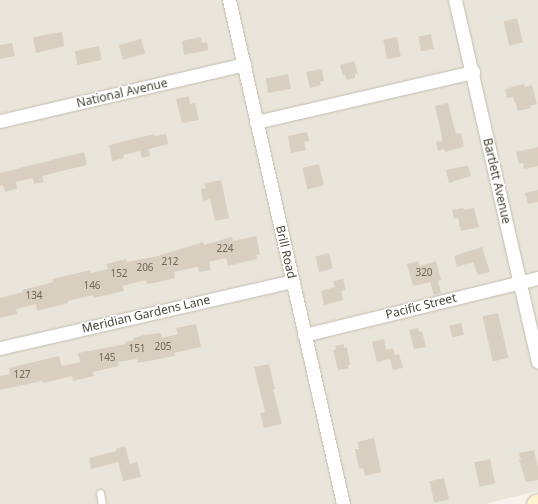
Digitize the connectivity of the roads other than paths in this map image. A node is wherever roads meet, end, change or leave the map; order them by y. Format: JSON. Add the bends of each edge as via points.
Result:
{"nodes":[{"id":1,"x":229,"y":0,"type":"edge"},
{"id":2,"x":455,"y":0,"type":"edge"},
{"id":3,"x":244,"y":64,"type":"junction"},
{"id":4,"x":472,"y":72,"type":"junction"},
{"id":5,"x":0,"y":121,"type":"edge"},
{"id":6,"x":256,"y":122,"type":"junction"},
{"id":7,"x":538,"y":278,"type":"edge"},
{"id":8,"x":292,"y":281,"type":"junction"},
{"id":9,"x":520,"y":282,"type":"junction"},
{"id":10,"x":304,"y":335,"type":"junction"},
{"id":11,"x":0,"y":348,"type":"edge"},
{"id":12,"x":538,"y":362,"type":"edge"},
{"id":13,"x":100,"y":493,"type":"dead end"},
{"id":14,"x":102,"y":504,"type":"edge"},
{"id":15,"x":343,"y":504,"type":"edge"}],
"edges":[{"from":1,"to":3,"type":"street","name":"Brill Road"},
{"from":2,"to":4,"type":"street","name":"Bartlett Avenue"},
{"from":3,"to":5,"type":"street","name":"National Avenue"},
{"from":3,"to":6,"type":"street","name":"Brill Road"},
{"from":4,"to":6,"type":"street"},
{"from":4,"to":9,"type":"street","name":"Bartlett Avenue"},
{"from":6,"to":8,"type":"street","name":"Brill Road"},
{"from":7,"to":9,"type":"street","name":"Pacific Street"},
{"from":8,"to":10,"type":"street","name":"Brill Road"},
{"from":8,"to":11,"type":"street","name":"Meridian Gardens Lane"},
{"from":9,"to":10,"type":"street","name":"Pacific Street"},
{"from":9,"to":12,"type":"street","name":"Bartlett Avenue"},
{"from":10,"to":15,"type":"street","name":"Brill Road"},
{"from":13,"to":14,"type":"lane"}]}
